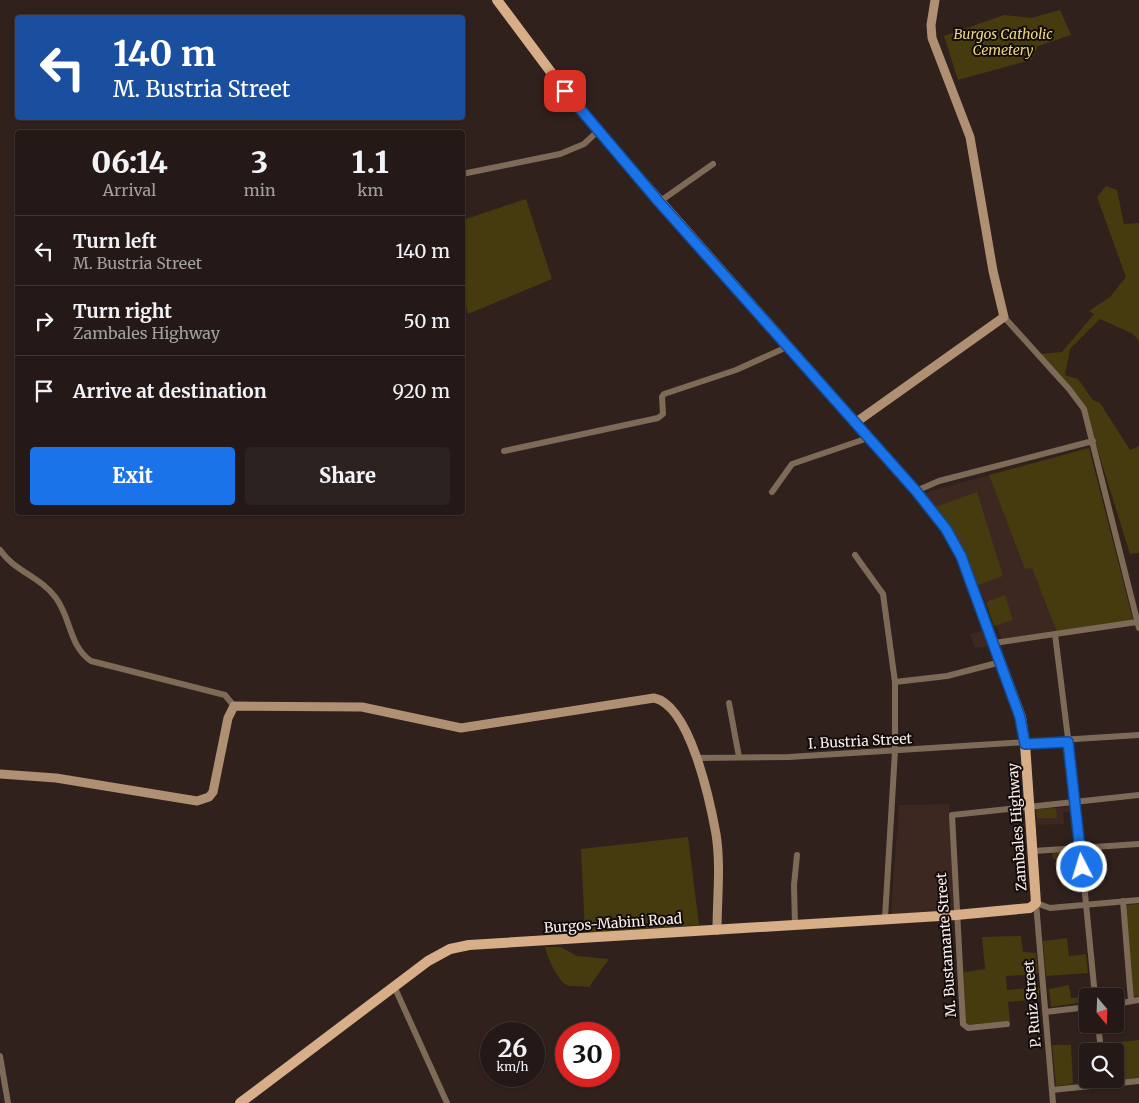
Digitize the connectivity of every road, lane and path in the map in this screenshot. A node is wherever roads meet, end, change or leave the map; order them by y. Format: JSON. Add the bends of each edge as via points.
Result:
{"nodes":[{"id":1,"x":497,"y":0,"type":"edge"},
{"id":2,"x":936,"y":0,"type":"edge"},
{"id":3,"x":598,"y":131,"type":"junction"},
{"id":4,"x":713,"y":164,"type":"dead end"},
{"id":5,"x":465,"y":173,"type":"edge"},
{"id":6,"x":659,"y":202,"type":"junction"},
{"id":7,"x":1004,"y":317,"type":"junction"},
{"id":8,"x":787,"y":347,"type":"junction"},
{"id":9,"x":855,"y":423,"type":"junction"},
{"id":10,"x":868,"y":438,"type":"junction"},
{"id":11,"x":1093,"y":441,"type":"junction"},
{"id":12,"x":504,"y":451,"type":"dead end"},
{"id":13,"x":916,"y":491,"type":"junction"},
{"id":14,"x":772,"y":492,"type":"dead end"},
{"id":15,"x":0,"y":550,"type":"edge"},
{"id":16,"x":855,"y":555,"type":"dead end"},
{"id":17,"x":1138,"y":625,"type":"edge"},
{"id":18,"x":1055,"y":634,"type":"junction"},
{"id":19,"x":994,"y":643,"type":"junction"},
{"id":20,"x":1001,"y":662,"type":"junction"},
{"id":21,"x":895,"y":682,"type":"junction"},
{"id":22,"x":729,"y":703,"type":"dead end"},
{"id":23,"x":234,"y":706,"type":"junction"},
{"id":24,"x":1139,"y":735,"type":"edge"},
{"id":25,"x":1068,"y":742,"type":"junction"},
{"id":26,"x":1025,"y":744,"type":"junction"},
{"id":27,"x":895,"y":751,"type":"junction"},
{"id":28,"x":696,"y":758,"type":"junction"},
{"id":29,"x":739,"y":758,"type":"junction"},
{"id":30,"x":0,"y":774,"type":"edge"},
{"id":31,"x":1139,"y":795,"type":"edge"},
{"id":32,"x":1076,"y":802,"type":"junction"},
{"id":33,"x":1030,"y":806,"type":"junction"},
{"id":34,"x":1139,"y":844,"type":"edge"},
{"id":35,"x":1081,"y":848,"type":"junction"},
{"id":36,"x":1034,"y":851,"type":"junction"},
{"id":37,"x":797,"y":855,"type":"dead end"},
{"id":38,"x":1139,"y":900,"type":"edge"},
{"id":39,"x":1123,"y":902,"type":"junction"},
{"id":40,"x":1036,"y":903,"type":"junction"},
{"id":41,"x":1085,"y":904,"type":"junction"},
{"id":42,"x":956,"y":915,"type":"junction"},
{"id":43,"x":885,"y":918,"type":"junction"},
{"id":44,"x":795,"y":925,"type":"junction"},
{"id":45,"x":717,"y":930,"type":"junction"},
{"id":46,"x":394,"y":986,"type":"junction"},
{"id":47,"x":1094,"y":988,"type":"edge"},
{"id":48,"x":1139,"y":1000,"type":"edge"},
{"id":49,"x":1131,"y":1001,"type":"junction"},
{"id":50,"x":1124,"y":1002,"type":"edge"},
{"id":51,"x":1079,"y":1008,"type":"edge"},
{"id":52,"x":1046,"y":1012,"type":"junction"},
{"id":53,"x":1007,"y":1024,"type":"dead end"},
{"id":54,"x":0,"y":1056,"type":"edge"},
{"id":55,"x":1124,"y":1081,"type":"edge"},
{"id":56,"x":1139,"y":1081,"type":"edge"},
{"id":57,"x":1079,"y":1086,"type":"edge"},
{"id":58,"x":1052,"y":1090,"type":"junction"},
{"id":59,"x":8,"y":1103,"type":"edge"},
{"id":60,"x":240,"y":1103,"type":"edge"},
{"id":61,"x":447,"y":1103,"type":"edge"},
{"id":62,"x":1052,"y":1103,"type":"edge"}],
"edges":[{"from":1,"to":3,"type":"main road","name":"Zambales Highway"},
{"from":2,"to":7,"type":"street","via":[[932,38],[970,137]]},
{"from":3,"to":5,"type":"street","via":[[584,144],[560,154]]},
{"from":3,"to":6,"type":"main road","name":"Zambales Highway"},
{"from":4,"to":6,"type":"street"},
{"from":6,"to":8,"type":"main road","name":"Zambales Highway"},
{"from":7,"to":9,"type":"street"},
{"from":7,"to":11,"type":"street","via":[[1078,401]]},
{"from":8,"to":9,"type":"main road","name":"Zambales Highway"},
{"from":8,"to":12,"type":"street","via":[[749,365],[664,394],[663,414],[658,418]]},
{"from":9,"to":10,"type":"main road","name":"Zambales Highway"},
{"from":10,"to":13,"type":"main road","name":"Zambales Highway"},
{"from":10,"to":14,"type":"street","via":[[792,464]]},
{"from":11,"to":13,"type":"street","via":[[939,481]]},
{"from":11,"to":17,"type":"street"},
{"from":13,"to":19,"type":"main road","name":"Zambales Highway","via":[[952,539]]},
{"from":15,"to":23,"type":"street","via":[[56,598],[77,646],[91,661],[225,695]]},
{"from":16,"to":21,"type":"street","via":[[883,594]]},
{"from":17,"to":18,"type":"street"},
{"from":18,"to":19,"type":"street"},
{"from":18,"to":25,"type":"street"},
{"from":19,"to":20,"type":"main road","name":"Zambales Highway"},
{"from":20,"to":21,"type":"street","via":[[947,676]]},
{"from":20,"to":26,"type":"main road","name":"Zambales Highway","via":[[1020,717]]},
{"from":21,"to":27,"type":"street"},
{"from":22,"to":29,"type":"street"},
{"from":23,"to":28,"type":"street","via":[[362,707],[462,728],[654,698],[662,699],[672,708],[688,734]]},
{"from":23,"to":30,"type":"street","via":[[228,718],[213,792],[203,800],[56,778]]},
{"from":24,"to":25,"type":"street","name":"I. Bustria Street"},
{"from":25,"to":26,"type":"street","name":"I. Bustria Street"},
{"from":25,"to":32,"type":"street"},
{"from":26,"to":27,"type":"street","name":"I. Bustria Street"},
{"from":26,"to":33,"type":"main road","name":"Zambales Highway"},
{"from":27,"to":29,"type":"street","name":"I. Bustria Street"},
{"from":27,"to":43,"type":"street"},
{"from":28,"to":29,"type":"street","name":"I. Bustria Street"},
{"from":28,"to":45,"type":"street","via":[[716,835]]},
{"from":31,"to":32,"type":"street"},
{"from":32,"to":33,"type":"street"},
{"from":32,"to":35,"type":"street"},
{"from":33,"to":36,"type":"main road","name":"Zambales Highway"},
{"from":33,"to":42,"type":"street","name":"M. Bustamante Street","via":[[952,815]]},
{"from":34,"to":35,"type":"street"},
{"from":35,"to":36,"type":"street"},
{"from":35,"to":41,"type":"street"},
{"from":36,"to":40,"type":"main road","name":"Zambales Highway"},
{"from":37,"to":44,"type":"street"},
{"from":38,"to":39,"type":"street"},
{"from":39,"to":41,"type":"street"},
{"from":39,"to":49,"type":"street"},
{"from":40,"to":41,"type":"street","via":[[1050,908]]},
{"from":40,"to":42,"type":"main road","name":"Burgos-Mabini Road","via":[[1030,908]]},
{"from":40,"to":52,"type":"street","name":"P. Ruiz Street"},
{"from":41,"to":47,"type":"street"},
{"from":42,"to":43,"type":"main road","name":"Burgos-Mabini Road"},
{"from":42,"to":53,"type":"street","name":"M. Bustamante Street","via":[[963,1024],[968,1028]]},
{"from":43,"to":44,"type":"main road","name":"Burgos-Mabini Road"},
{"from":44,"to":45,"type":"main road","name":"Burgos-Mabini Road"},
{"from":45,"to":46,"type":"main road","name":"Burgos-Mabini Road","via":[[469,945],[450,949],[428,961]]},
{"from":46,"to":60,"type":"main road","name":"Burgos-Mabini Road"},
{"from":46,"to":61,"type":"street"},
{"from":48,"to":49,"type":"street"},
{"from":49,"to":50,"type":"street"},
{"from":51,"to":52,"type":"street"},
{"from":52,"to":58,"type":"street","name":"P. Ruiz Street"},
{"from":54,"to":59,"type":"street"},
{"from":55,"to":56,"type":"street"},
{"from":57,"to":58,"type":"street"},
{"from":58,"to":62,"type":"street","name":"P. Ruiz Street"}]}
